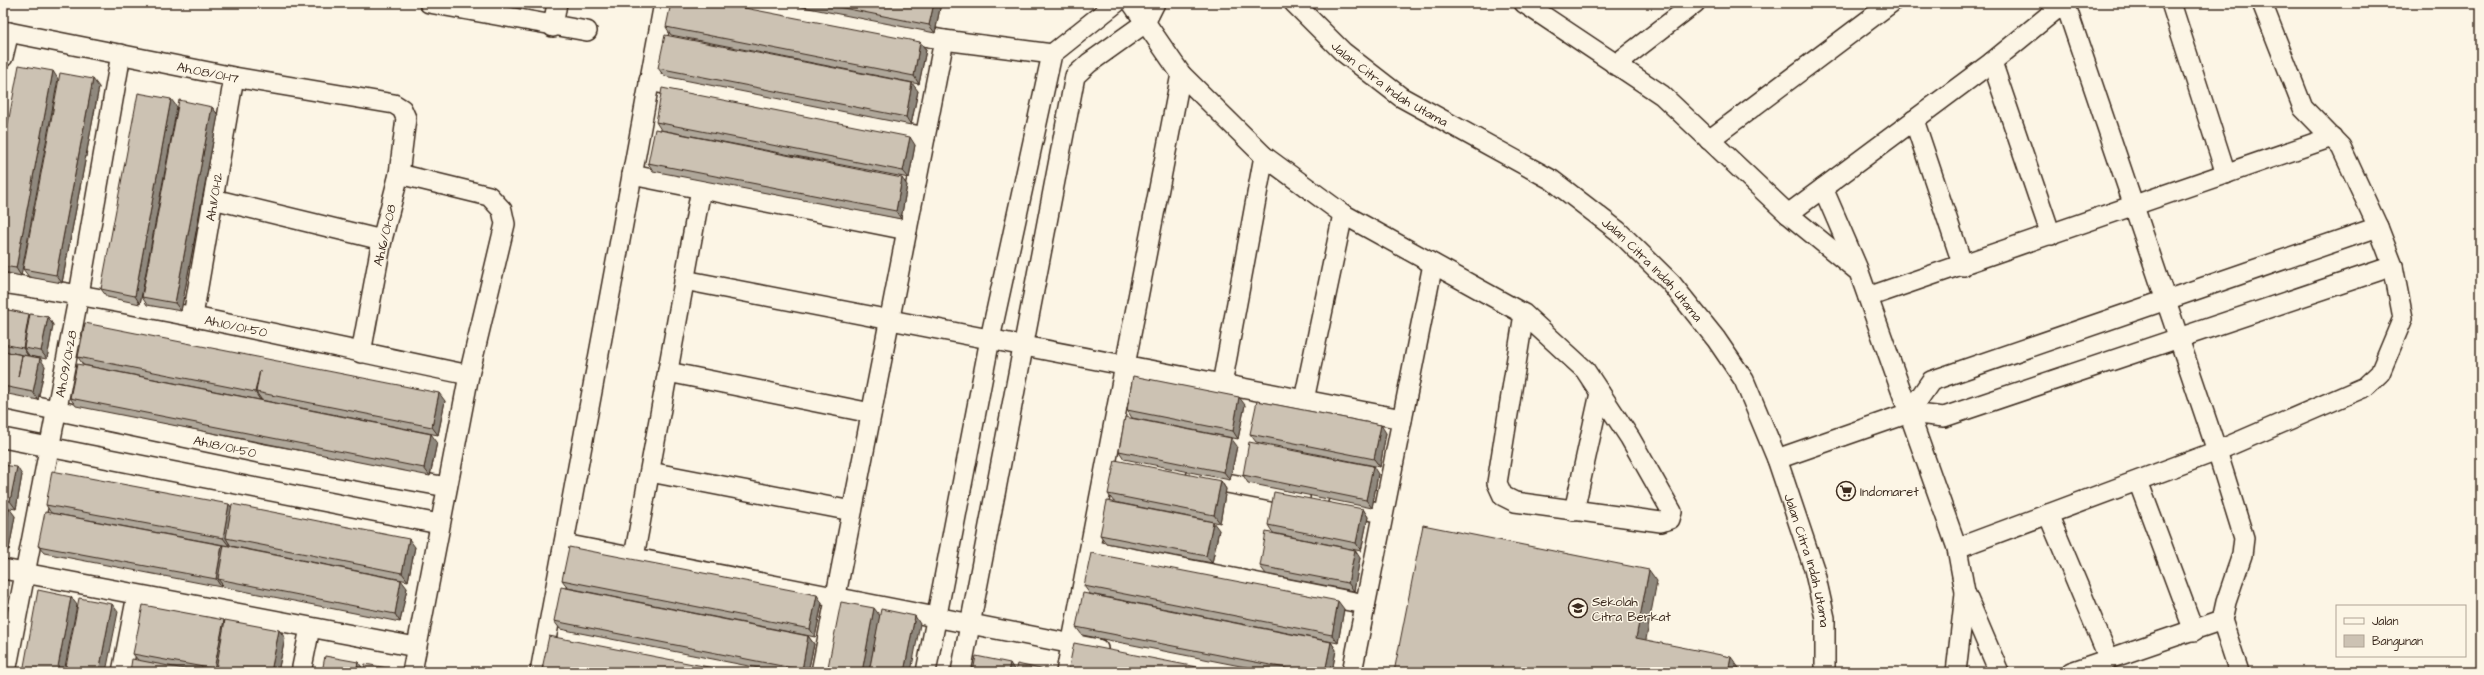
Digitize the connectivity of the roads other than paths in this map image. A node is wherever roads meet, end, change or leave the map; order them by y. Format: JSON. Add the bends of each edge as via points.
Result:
{"nodes":[{"id":1,"x":429,"y":3,"type":"edge"},
{"id":2,"x":556,"y":3,"type":"edge"},
{"id":3,"x":664,"y":3,"type":"edge"},
{"id":4,"x":753,"y":3,"type":"edge"},
{"id":5,"x":1116,"y":3,"type":"edge"},
{"id":6,"x":1132,"y":3,"type":"edge"},
{"id":7,"x":1155,"y":3,"type":"edge"},
{"id":8,"x":1294,"y":3,"type":"edge"},
{"id":9,"x":1695,"y":3,"type":"edge"},
{"id":10,"x":1891,"y":3,"type":"edge"},
{"id":11,"x":2064,"y":3,"type":"edge"},
{"id":12,"x":2171,"y":3,"type":"edge"},
{"id":13,"x":2262,"y":3,"type":"edge"},
{"id":14,"x":1530,"y":4,"type":"edge"},
{"id":15,"x":1145,"y":23,"type":"junction"},
{"id":16,"x":552,"y":27,"type":"junction"},
{"id":17,"x":587,"y":31,"type":"dead end"},
{"id":18,"x":6,"y":32,"type":"edge"},
{"id":19,"x":944,"y":40,"type":"junction"},
{"id":20,"x":121,"y":54,"type":"junction"},
{"id":21,"x":1052,"y":54,"type":"junction"},
{"id":22,"x":3,"y":57,"type":"edge"},
{"id":23,"x":1992,"y":62,"type":"junction"},
{"id":24,"x":1615,"y":65,"type":"junction"},
{"id":25,"x":1181,"y":74,"type":"junction"},
{"id":26,"x":234,"y":76,"type":"junction"},
{"id":27,"x":649,"y":81,"type":"junction"},
{"id":28,"x":406,"y":118,"type":"joint"},
{"id":29,"x":1914,"y":120,"type":"junction"},
{"id":30,"x":925,"y":137,"type":"junction"},
{"id":31,"x":2332,"y":137,"type":"junction"},
{"id":32,"x":1709,"y":140,"type":"junction"},
{"id":33,"x":1264,"y":156,"type":"junction"},
{"id":34,"x":399,"y":174,"type":"junction"},
{"id":35,"x":2226,"y":174,"type":"junction"},
{"id":36,"x":632,"y":175,"type":"junction"},
{"id":37,"x":1823,"y":188,"type":"junction"},
{"id":38,"x":701,"y":189,"type":"junction"},
{"id":39,"x":213,"y":199,"type":"junction"},
{"id":40,"x":2134,"y":205,"type":"junction"},
{"id":41,"x":1343,"y":214,"type":"junction"},
{"id":42,"x":1788,"y":214,"type":"junction"},
{"id":43,"x":2378,"y":227,"type":"junction"},
{"id":44,"x":907,"y":230,"type":"junction"},
{"id":45,"x":2051,"y":235,"type":"junction"},
{"id":46,"x":382,"y":240,"type":"junction"},
{"id":47,"x":1433,"y":264,"type":"junction"},
{"id":48,"x":1964,"y":266,"type":"junction"},
{"id":49,"x":2393,"y":266,"type":"junction"},
{"id":50,"x":1859,"y":272,"type":"junction"},
{"id":51,"x":684,"y":280,"type":"junction"},
{"id":52,"x":3,"y":283,"type":"edge"},
{"id":53,"x":80,"y":294,"type":"junction"},
{"id":54,"x":1868,"y":297,"type":"junction"},
{"id":55,"x":2165,"y":301,"type":"junction"},
{"id":56,"x":1524,"y":314,"type":"junction"},
{"id":57,"x":193,"y":316,"type":"junction"},
{"id":58,"x":889,"y":319,"type":"junction"},
{"id":59,"x":2179,"y":337,"type":"junction"},
{"id":60,"x":990,"y":339,"type":"junction"},
{"id":61,"x":1022,"y":345,"type":"junction"},
{"id":62,"x":361,"y":353,"type":"junction"},
{"id":63,"x":1125,"y":365,"type":"junction"},
{"id":64,"x":668,"y":372,"type":"junction"},
{"id":65,"x":469,"y":375,"type":"junction"},
{"id":66,"x":1222,"y":384,"type":"junction"},
{"id":67,"x":1600,"y":393,"type":"junction"},
{"id":68,"x":3,"y":399,"type":"edge"},
{"id":69,"x":1304,"y":400,"type":"junction"},
{"id":70,"x":56,"y":409,"type":"junction"},
{"id":71,"x":871,"y":413,"type":"junction"},
{"id":72,"x":1909,"y":413,"type":"junction"},
{"id":73,"x":1402,"y":419,"type":"junction"},
{"id":74,"x":3,"y":438,"type":"edge"},
{"id":75,"x":49,"y":448,"type":"junction"},
{"id":76,"x":2217,"y":451,"type":"junction"},
{"id":77,"x":1777,"y":459,"type":"junction"},
{"id":78,"x":650,"y":472,"type":"junction"},
{"id":79,"x":1176,"y":472,"type":"edge"},
{"id":80,"x":2138,"y":481,"type":"junction"},
{"id":81,"x":447,"y":487,"type":"junction"},
{"id":82,"x":1574,"y":511,"type":"junction"},
{"id":83,"x":852,"y":512,"type":"junction"},
{"id":84,"x":1383,"y":513,"type":"junction"},
{"id":85,"x":2048,"y":514,"type":"junction"},
{"id":86,"x":440,"y":524,"type":"junction"},
{"id":87,"x":564,"y":544,"type":"junction"},
{"id":88,"x":1957,"y":548,"type":"junction"},
{"id":89,"x":1090,"y":550,"type":"junction"},
{"id":90,"x":634,"y":557,"type":"junction"},
{"id":91,"x":3,"y":569,"type":"edge"},
{"id":92,"x":25,"y":574,"type":"junction"},
{"id":93,"x":1965,"y":592,"type":"junction"},
{"id":94,"x":137,"y":595,"type":"junction"},
{"id":95,"x":835,"y":597,"type":"junction"},
{"id":96,"x":1365,"y":604,"type":"junction"},
{"id":97,"x":936,"y":617,"type":"junction"},
{"id":98,"x":2222,"y":620,"type":"junction"},
{"id":99,"x":970,"y":623,"type":"junction"},
{"id":100,"x":310,"y":628,"type":"junction"},
{"id":101,"x":2194,"y":631,"type":"junction"},
{"id":102,"x":1072,"y":644,"type":"junction"},
{"id":103,"x":416,"y":647,"type":"junction"},
{"id":104,"x":1118,"y":652,"type":"edge"},
{"id":105,"x":2109,"y":659,"type":"junction"},
{"id":106,"x":6,"y":672,"type":"edge"},
{"id":107,"x":122,"y":672,"type":"edge"},
{"id":108,"x":302,"y":672,"type":"edge"},
{"id":109,"x":412,"y":672,"type":"edge"},
{"id":110,"x":540,"y":672,"type":"edge"},
{"id":111,"x":821,"y":672,"type":"edge"},
{"id":112,"x":926,"y":672,"type":"edge"},
{"id":113,"x":961,"y":672,"type":"edge"},
{"id":114,"x":1066,"y":672,"type":"edge"},
{"id":115,"x":1352,"y":672,"type":"edge"},
{"id":116,"x":1825,"y":672,"type":"edge"},
{"id":117,"x":1956,"y":672,"type":"edge"},
{"id":118,"x":1999,"y":672,"type":"edge"},
{"id":119,"x":2072,"y":672,"type":"edge"},
{"id":120,"x":2239,"y":672,"type":"edge"}],
"edges":[{"from":1,"to":16,"type":"street"},
{"from":2,"to":16,"type":"street"},
{"from":3,"to":27,"type":"street"},
{"from":4,"to":19,"type":"street"},
{"from":5,"to":21,"type":"street"},
{"from":6,"to":15,"type":"street"},
{"from":7,"to":15,"type":"street"},
{"from":8,"to":77,"type":"street","name":"Jalan Citra Indah Utama","via":[[1343,52],[1401,97],[1552,180],[1618,231],[1671,283],[1716,339],[1744,380]]},
{"from":9,"to":24,"type":"street"},
{"from":10,"to":32,"type":"street"},
{"from":11,"to":23,"type":"street"},
{"from":11,"to":40,"type":"street"},
{"from":12,"to":35,"type":"street"},
{"from":13,"to":31,"type":"street","via":[[2303,108]]},
{"from":14,"to":24,"type":"street"},
{"from":15,"to":25,"type":"street"},
{"from":15,"to":61,"type":"street","via":[[1089,63],[1076,76]]},
{"from":16,"to":17,"type":"street"},
{"from":18,"to":20,"type":"street","name":"Ah.08/01-17"},
{"from":18,"to":22,"type":"street"},
{"from":19,"to":21,"type":"street"},
{"from":19,"to":30,"type":"street"},
{"from":20,"to":26,"type":"street","name":"Ah.08/01-17"},
{"from":20,"to":53,"type":"street","name":"Ah.09/01-28"},
{"from":21,"to":60,"type":"street"},
{"from":23,"to":29,"type":"street"},
{"from":23,"to":45,"type":"street"},
{"from":24,"to":32,"type":"street","via":[[1662,96]]},
{"from":25,"to":33,"type":"street"},
{"from":25,"to":63,"type":"street"},
{"from":26,"to":28,"type":"street","name":"Ah.08/01-17","via":[[394,104],[402,109]]},
{"from":26,"to":39,"type":"street","name":"Ah.11/01-12"},
{"from":27,"to":30,"type":"street"},
{"from":27,"to":36,"type":"street"},
{"from":28,"to":34,"type":"street","name":"Ah.16/01-08"},
{"from":29,"to":37,"type":"street"},
{"from":29,"to":48,"type":"street"},
{"from":30,"to":44,"type":"street"},
{"from":31,"to":35,"type":"street"},
{"from":31,"to":43,"type":"street","via":[[2341,147]]},
{"from":32,"to":42,"type":"street"},
{"from":33,"to":41,"type":"street"},
{"from":33,"to":66,"type":"street"},
{"from":34,"to":46,"type":"street","name":"Ah.16/01-08"},
{"from":34,"to":65,"type":"street","via":[[489,196],[502,210],[505,224]]},
{"from":35,"to":40,"type":"street"},
{"from":36,"to":38,"type":"street"},
{"from":36,"to":87,"type":"street"},
{"from":37,"to":42,"type":"street"},
{"from":37,"to":50,"type":"street"},
{"from":38,"to":44,"type":"street"},
{"from":38,"to":51,"type":"street"},
{"from":39,"to":46,"type":"street"},
{"from":39,"to":57,"type":"street","name":"Ah.11/01-12"},
{"from":40,"to":45,"type":"street"},
{"from":40,"to":55,"type":"street"},
{"from":41,"to":47,"type":"street"},
{"from":41,"to":69,"type":"street"},
{"from":42,"to":50,"type":"street"},
{"from":43,"to":49,"type":"street"},
{"from":43,"to":55,"type":"street"},
{"from":44,"to":58,"type":"street"},
{"from":45,"to":48,"type":"street"},
{"from":46,"to":62,"type":"street","name":"Ah.16/01-08"},
{"from":47,"to":56,"type":"street"},
{"from":47,"to":73,"type":"street"},
{"from":48,"to":54,"type":"street"},
{"from":49,"to":59,"type":"street"},
{"from":49,"to":76,"type":"street","via":[[2403,318],[2380,373],[2375,379],[2365,387]]},
{"from":50,"to":54,"type":"street"},
{"from":51,"to":58,"type":"street"},
{"from":51,"to":64,"type":"street"},
{"from":52,"to":53,"type":"street","name":"Ah.10/01-50"},
{"from":53,"to":57,"type":"street","name":"Ah.10/01-50"},
{"from":53,"to":70,"type":"street","name":"Ah.09/01-28"},
{"from":54,"to":72,"type":"street"},
{"from":55,"to":59,"type":"street"},
{"from":55,"to":72,"type":"street","via":[[1931,381]]},
{"from":56,"to":67,"type":"street","via":[[1585,370]]},
{"from":56,"to":82,"type":"street","via":[[1497,483],[1503,496],[1514,502]]},
{"from":57,"to":62,"type":"street","name":"Ah.10/01-50"},
{"from":58,"to":60,"type":"street"},
{"from":58,"to":71,"type":"street"},
{"from":59,"to":72,"type":"street","via":[[1944,418]]},
{"from":59,"to":76,"type":"street"},
{"from":60,"to":61,"type":"street"},
{"from":60,"to":97,"type":"street"},
{"from":61,"to":63,"type":"street"},
{"from":61,"to":99,"type":"street"},
{"from":62,"to":65,"type":"street","name":"Ah.10/01-50"},
{"from":63,"to":66,"type":"street"},
{"from":63,"to":89,"type":"street","via":[[1115,460]]},
{"from":64,"to":71,"type":"street"},
{"from":64,"to":78,"type":"street"},
{"from":65,"to":81,"type":"street"},
{"from":66,"to":69,"type":"street"},
{"from":67,"to":82,"type":"street"},
{"from":67,"to":82,"type":"street","via":[[1630,438],[1672,512],[1670,519],[1661,522]]},
{"from":68,"to":70,"type":"street","name":"Ah.18/01-50"},
{"from":69,"to":73,"type":"street"},
{"from":70,"to":75,"type":"street","name":"Ah.09/01-28"},
{"from":70,"to":81,"type":"street","name":"Ah.18/01-50","via":[[260,453]]},
{"from":71,"to":83,"type":"street"},
{"from":72,"to":77,"type":"street"},
{"from":72,"to":88,"type":"street"},
{"from":73,"to":84,"type":"street"},
{"from":74,"to":75,"type":"street"},
{"from":75,"to":86,"type":"street"},
{"from":75,"to":92,"type":"street","name":"Ah.09/01-28"},
{"from":76,"to":80,"type":"street"},
{"from":76,"to":98,"type":"street","via":[[2244,538],[2236,577]]},
{"from":77,"to":116,"type":"street","name":"Jalan Citra Indah Utama","via":[[1814,569],[1825,618]]},
{"from":78,"to":83,"type":"street"},
{"from":78,"to":90,"type":"street"},
{"from":79,"to":84,"type":"street"},
{"from":80,"to":85,"type":"street"},
{"from":80,"to":101,"type":"street"},
{"from":81,"to":86,"type":"street"},
{"from":83,"to":95,"type":"street"},
{"from":84,"to":96,"type":"street"},
{"from":85,"to":88,"type":"street"},
{"from":85,"to":105,"type":"street"},
{"from":86,"to":103,"type":"street"},
{"from":87,"to":90,"type":"street"},
{"from":87,"to":110,"type":"street","via":[[555,637]]},
{"from":88,"to":93,"type":"street"},
{"from":89,"to":96,"type":"street"},
{"from":89,"to":102,"type":"street"},
{"from":90,"to":95,"type":"street"},
{"from":91,"to":92,"type":"street"},
{"from":92,"to":94,"type":"street"},
{"from":92,"to":106,"type":"street","name":"Ah.09/01-28"},
{"from":93,"to":117,"type":"street"},
{"from":93,"to":118,"type":"street"},
{"from":94,"to":100,"type":"street"},
{"from":94,"to":107,"type":"street"},
{"from":95,"to":97,"type":"street"},
{"from":95,"to":111,"type":"street"},
{"from":96,"to":115,"type":"street"},
{"from":97,"to":99,"type":"street"},
{"from":97,"to":112,"type":"street"},
{"from":98,"to":101,"type":"street"},
{"from":98,"to":120,"type":"street"},
{"from":99,"to":102,"type":"street"},
{"from":99,"to":113,"type":"street"},
{"from":100,"to":103,"type":"street"},
{"from":100,"to":108,"type":"street"},
{"from":101,"to":105,"type":"street"},
{"from":102,"to":104,"type":"street"},
{"from":102,"to":114,"type":"street"},
{"from":103,"to":109,"type":"street"},
{"from":105,"to":119,"type":"street"}]}
